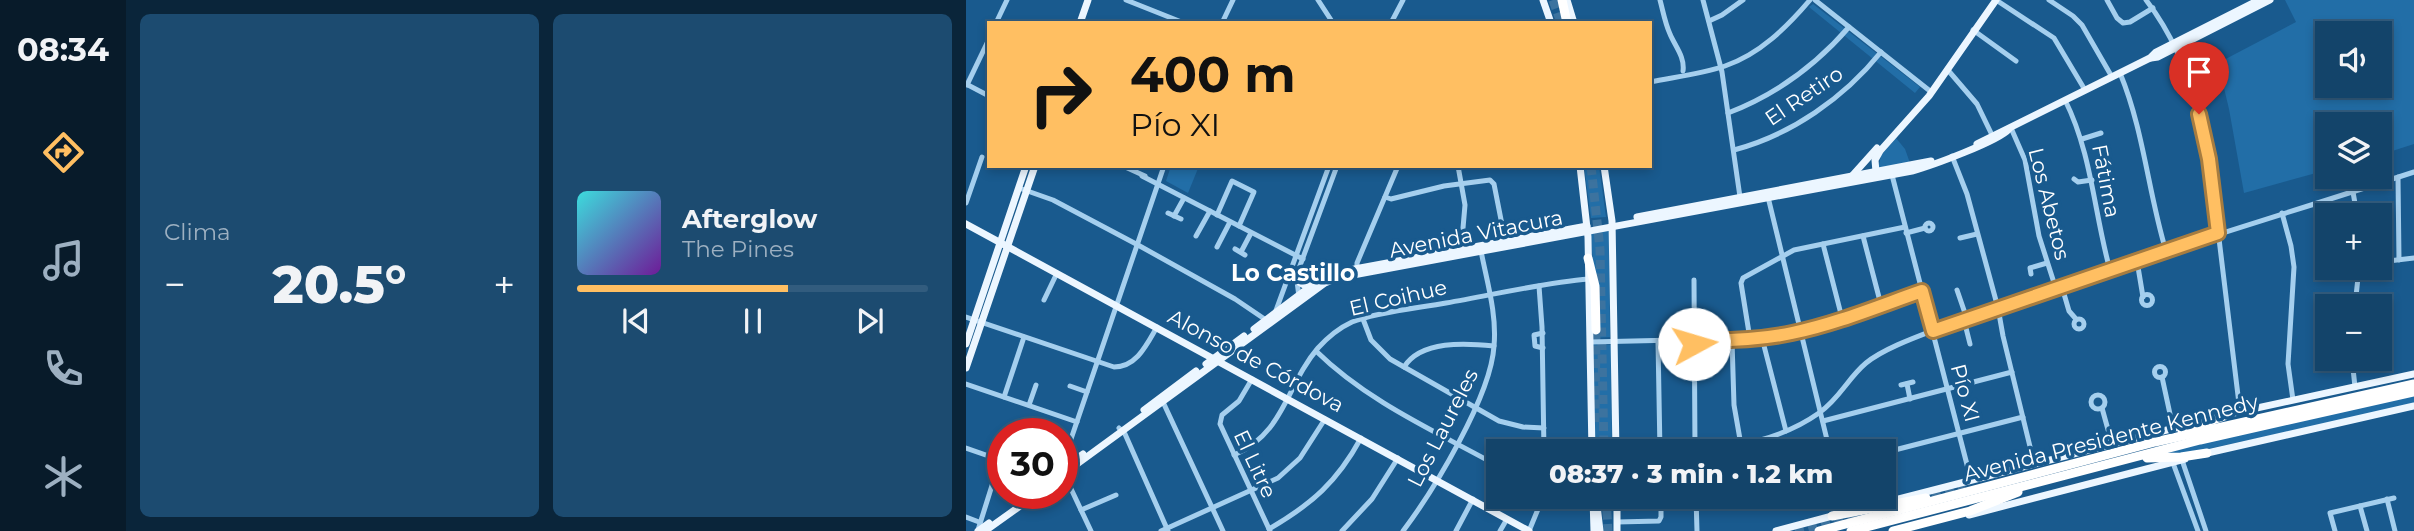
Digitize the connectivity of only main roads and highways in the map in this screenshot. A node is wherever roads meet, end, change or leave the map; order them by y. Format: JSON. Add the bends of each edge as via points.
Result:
{"nodes":[{"id":1,"x":1088,"y":0,"type":"edge"},
{"id":2,"x":1543,"y":0,"type":"edge"},
{"id":3,"x":1564,"y":0,"type":"edge"},
{"id":4,"x":1994,"y":0,"type":"edge"},
{"id":5,"x":2259,"y":0,"type":"edge"},
{"id":6,"x":2270,"y":0,"type":"edge"},
{"id":7,"x":1081,"y":21,"type":"edge"},
{"id":8,"x":1550,"y":21,"type":"edge"},
{"id":9,"x":1567,"y":21,"type":"edge"},
{"id":10,"x":1573,"y":21,"type":"edge"},
{"id":11,"x":2174,"y":46,"type":"junction"},
{"id":12,"x":1930,"y":91,"type":"junction"},
{"id":13,"x":2010,"y":128,"type":"junction"},
{"id":14,"x":1974,"y":146,"type":"junction"},
{"id":15,"x":1952,"y":156,"type":"junction"},
{"id":16,"x":1026,"y":168,"type":"edge"},
{"id":17,"x":1034,"y":168,"type":"edge"},
{"id":18,"x":1580,"y":168,"type":"edge"},
{"id":19,"x":1604,"y":168,"type":"edge"},
{"id":20,"x":1898,"y":168,"type":"junction"},
{"id":21,"x":1876,"y":172,"type":"junction"},
{"id":22,"x":1892,"y":174,"type":"junction"},
{"id":23,"x":1851,"y":177,"type":"junction"},
{"id":24,"x":1867,"y":179,"type":"junction"},
{"id":25,"x":1023,"y":189,"type":"junction"},
{"id":26,"x":1612,"y":223,"type":"junction"},
{"id":27,"x":966,"y":224,"type":"edge"},
{"id":28,"x":1587,"y":228,"type":"junction"},
{"id":29,"x":1502,"y":241,"type":"junction"},
{"id":30,"x":1004,"y":245,"type":"junction"},
{"id":31,"x":1481,"y":251,"type":"junction"},
{"id":32,"x":1588,"y":258,"type":"junction"},
{"id":33,"x":1358,"y":270,"type":"junction"},
{"id":34,"x":1321,"y":279,"type":"junction"},
{"id":35,"x":1297,"y":281,"type":"road end"},
{"id":36,"x":1298,"y":299,"type":"junction"},
{"id":37,"x":974,"y":320,"type":"edge"},
{"id":38,"x":1596,"y":330,"type":"tunnel mouth"},
{"id":39,"x":966,"y":344,"type":"edge"},
{"id":40,"x":1216,"y":360,"type":"junction"},
{"id":41,"x":966,"y":368,"type":"edge"},
{"id":42,"x":2414,"y":374,"type":"edge"},
{"id":43,"x":2414,"y":384,"type":"edge"},
{"id":44,"x":2414,"y":392,"type":"edge"},
{"id":45,"x":2414,"y":406,"type":"edge"},
{"id":46,"x":2224,"y":416,"type":"junction"},
{"id":47,"x":1121,"y":429,"type":"junction"},
{"id":48,"x":1592,"y":439,"type":"edge"},
{"id":49,"x":1616,"y":439,"type":"edge"},
{"id":50,"x":2155,"y":442,"type":"junction"},
{"id":51,"x":2207,"y":453,"type":"junction"},
{"id":52,"x":1078,"y":457,"type":"edge"},
{"id":53,"x":1078,"y":460,"type":"edge"},
{"id":54,"x":2108,"y":464,"type":"junction"},
{"id":55,"x":2039,"y":482,"type":"junction"},
{"id":56,"x":1971,"y":489,"type":"junction"},
{"id":57,"x":1008,"y":509,"type":"edge"},
{"id":58,"x":1017,"y":509,"type":"edge"},
{"id":59,"x":1594,"y":509,"type":"edge"},
{"id":60,"x":1596,"y":509,"type":"edge"},
{"id":61,"x":1616,"y":509,"type":"edge"},
{"id":62,"x":1832,"y":516,"type":"junction"},
{"id":63,"x":990,"y":530,"type":"edge"},
{"id":64,"x":978,"y":531,"type":"edge"},
{"id":65,"x":1529,"y":531,"type":"edge"},
{"id":66,"x":1594,"y":531,"type":"edge"},
{"id":67,"x":1600,"y":531,"type":"edge"},
{"id":68,"x":1617,"y":531,"type":"edge"},
{"id":69,"x":1776,"y":531,"type":"edge"},
{"id":70,"x":1819,"y":531,"type":"edge"},
{"id":71,"x":1852,"y":531,"type":"edge"},
{"id":72,"x":1867,"y":531,"type":"edge"},
{"id":73,"x":1893,"y":531,"type":"edge"},
{"id":74,"x":1909,"y":531,"type":"edge"}],
"edges":[{"from":1,"to":7,"type":"main road"},
{"from":2,"to":8,"type":"main road"},
{"from":3,"to":9,"type":"highway"},
{"from":3,"to":10,"type":"main road"},
{"from":4,"to":12,"type":"main road","via":[[1952,66]]},
{"from":5,"to":11,"type":"main road","name":"Avenida Vitacura"},
{"from":6,"to":11,"type":"main road","name":"Avenida Vitacura"},
{"from":11,"to":13,"type":"main road","name":"Avenida Vitacura"},
{"from":12,"to":21,"type":"main road","via":[[1877,155]]},
{"from":12,"to":23,"type":"main road"},
{"from":13,"to":14,"type":"main road","name":"Avenida Vitacura"},
{"from":13,"to":14,"type":"main road","name":"Avenida Vitacura"},
{"from":14,"to":15,"type":"main road","name":"Avenida Vitacura"},
{"from":15,"to":20,"type":"main road","name":"Avenida Vitacura"},
{"from":15,"to":22,"type":"main road","name":"Avenida Vitacura"},
{"from":16,"to":25,"type":"main road"},
{"from":17,"to":25,"type":"main road"},
{"from":18,"to":28,"type":"main road"},
{"from":19,"to":26,"type":"main road"},
{"from":20,"to":21,"type":"main road","name":"Avenida Vitacura"},
{"from":20,"to":22,"type":"main road"},
{"from":21,"to":23,"type":"main road","name":"Avenida Vitacura"},
{"from":21,"to":24,"type":"main road"},
{"from":22,"to":24,"type":"main road","name":"Avenida Vitacura"},
{"from":23,"to":26,"type":"main road","name":"Avenida Vitacura"},
{"from":24,"to":26,"type":"main road","name":"Avenida Vitacura"},
{"from":25,"to":30,"type":"main road"},
{"from":26,"to":28,"type":"main road","name":"Avenida Vitacura"},
{"from":26,"to":49,"type":"main road"},
{"from":27,"to":30,"type":"main road","name":"Alonso de Córdova"},
{"from":28,"to":29,"type":"main road","name":"Avenida Vitacura"},
{"from":28,"to":31,"type":"main road","name":"Avenida Vitacura"},
{"from":28,"to":32,"type":"main road"},
{"from":29,"to":31,"type":"main road"},
{"from":29,"to":33,"type":"main road","name":"Avenida Vitacura"},
{"from":30,"to":37,"type":"main road"},
{"from":30,"to":40,"type":"main road","name":"Alonso de Córdova"},
{"from":31,"to":33,"type":"main road","name":"Avenida Vitacura"},
{"from":32,"to":38,"type":"highway","via":[[1595,286]]},
{"from":32,"to":48,"type":"main road"},
{"from":33,"to":34,"type":"main road","name":"Avenida Vitacura"},
{"from":33,"to":36,"type":"main road","name":"Avenida Vitacura"},
{"from":34,"to":35,"type":"main road","via":[[1304,285]]},
{"from":34,"to":36,"type":"main road","name":"Avenida Vitacura"},
{"from":36,"to":40,"type":"main road","name":"Avenida Vitacura"},
{"from":36,"to":40,"type":"main road","name":"Avenida Vitacura"},
{"from":37,"to":39,"type":"main road"},
{"from":37,"to":41,"type":"main road"},
{"from":40,"to":47,"type":"main road","name":"Avenida Vitacura"},
{"from":40,"to":47,"type":"main road","name":"Avenida Vitacura"},
{"from":40,"to":65,"type":"main road","name":"Alonso de Córdova"},
{"from":42,"to":46,"type":"main road"},
{"from":43,"to":50,"type":"highway","name":"Avenida Presidente Kennedy"},
{"from":44,"to":54,"type":"highway","name":"Avenida Presidente Kennedy"},
{"from":45,"to":51,"type":"main road"},
{"from":46,"to":50,"type":"highway"},
{"from":46,"to":56,"type":"main road","via":[[2170,425],[2034,463]]},
{"from":47,"to":52,"type":"main road","name":"Avenida Vitacura"},
{"from":47,"to":53,"type":"main road","name":"Avenida Vitacura"},
{"from":50,"to":56,"type":"highway","name":"Avenida Presidente Kennedy"},
{"from":51,"to":54,"type":"highway"},
{"from":51,"to":74,"type":"main road"},
{"from":54,"to":55,"type":"highway","name":"Avenida Presidente Kennedy"},
{"from":55,"to":56,"type":"highway","name":"Avenida Presidente Kennedy"},
{"from":55,"to":73,"type":"highway","via":[[1970,511]]},
{"from":56,"to":62,"type":"highway"},
{"from":56,"to":62,"type":"main road"},
{"from":56,"to":70,"type":"highway","name":"Avenida Presidente Kennedy"},
{"from":56,"to":71,"type":"highway","name":"Avenida Presidente Kennedy"},
{"from":56,"to":72,"type":"highway","via":[[1921,518]]},
{"from":57,"to":64,"type":"main road"},
{"from":58,"to":63,"type":"main road"},
{"from":59,"to":66,"type":"main road"},
{"from":60,"to":67,"type":"main road"},
{"from":61,"to":68,"type":"main road"},
{"from":62,"to":69,"type":"main road"}]}
